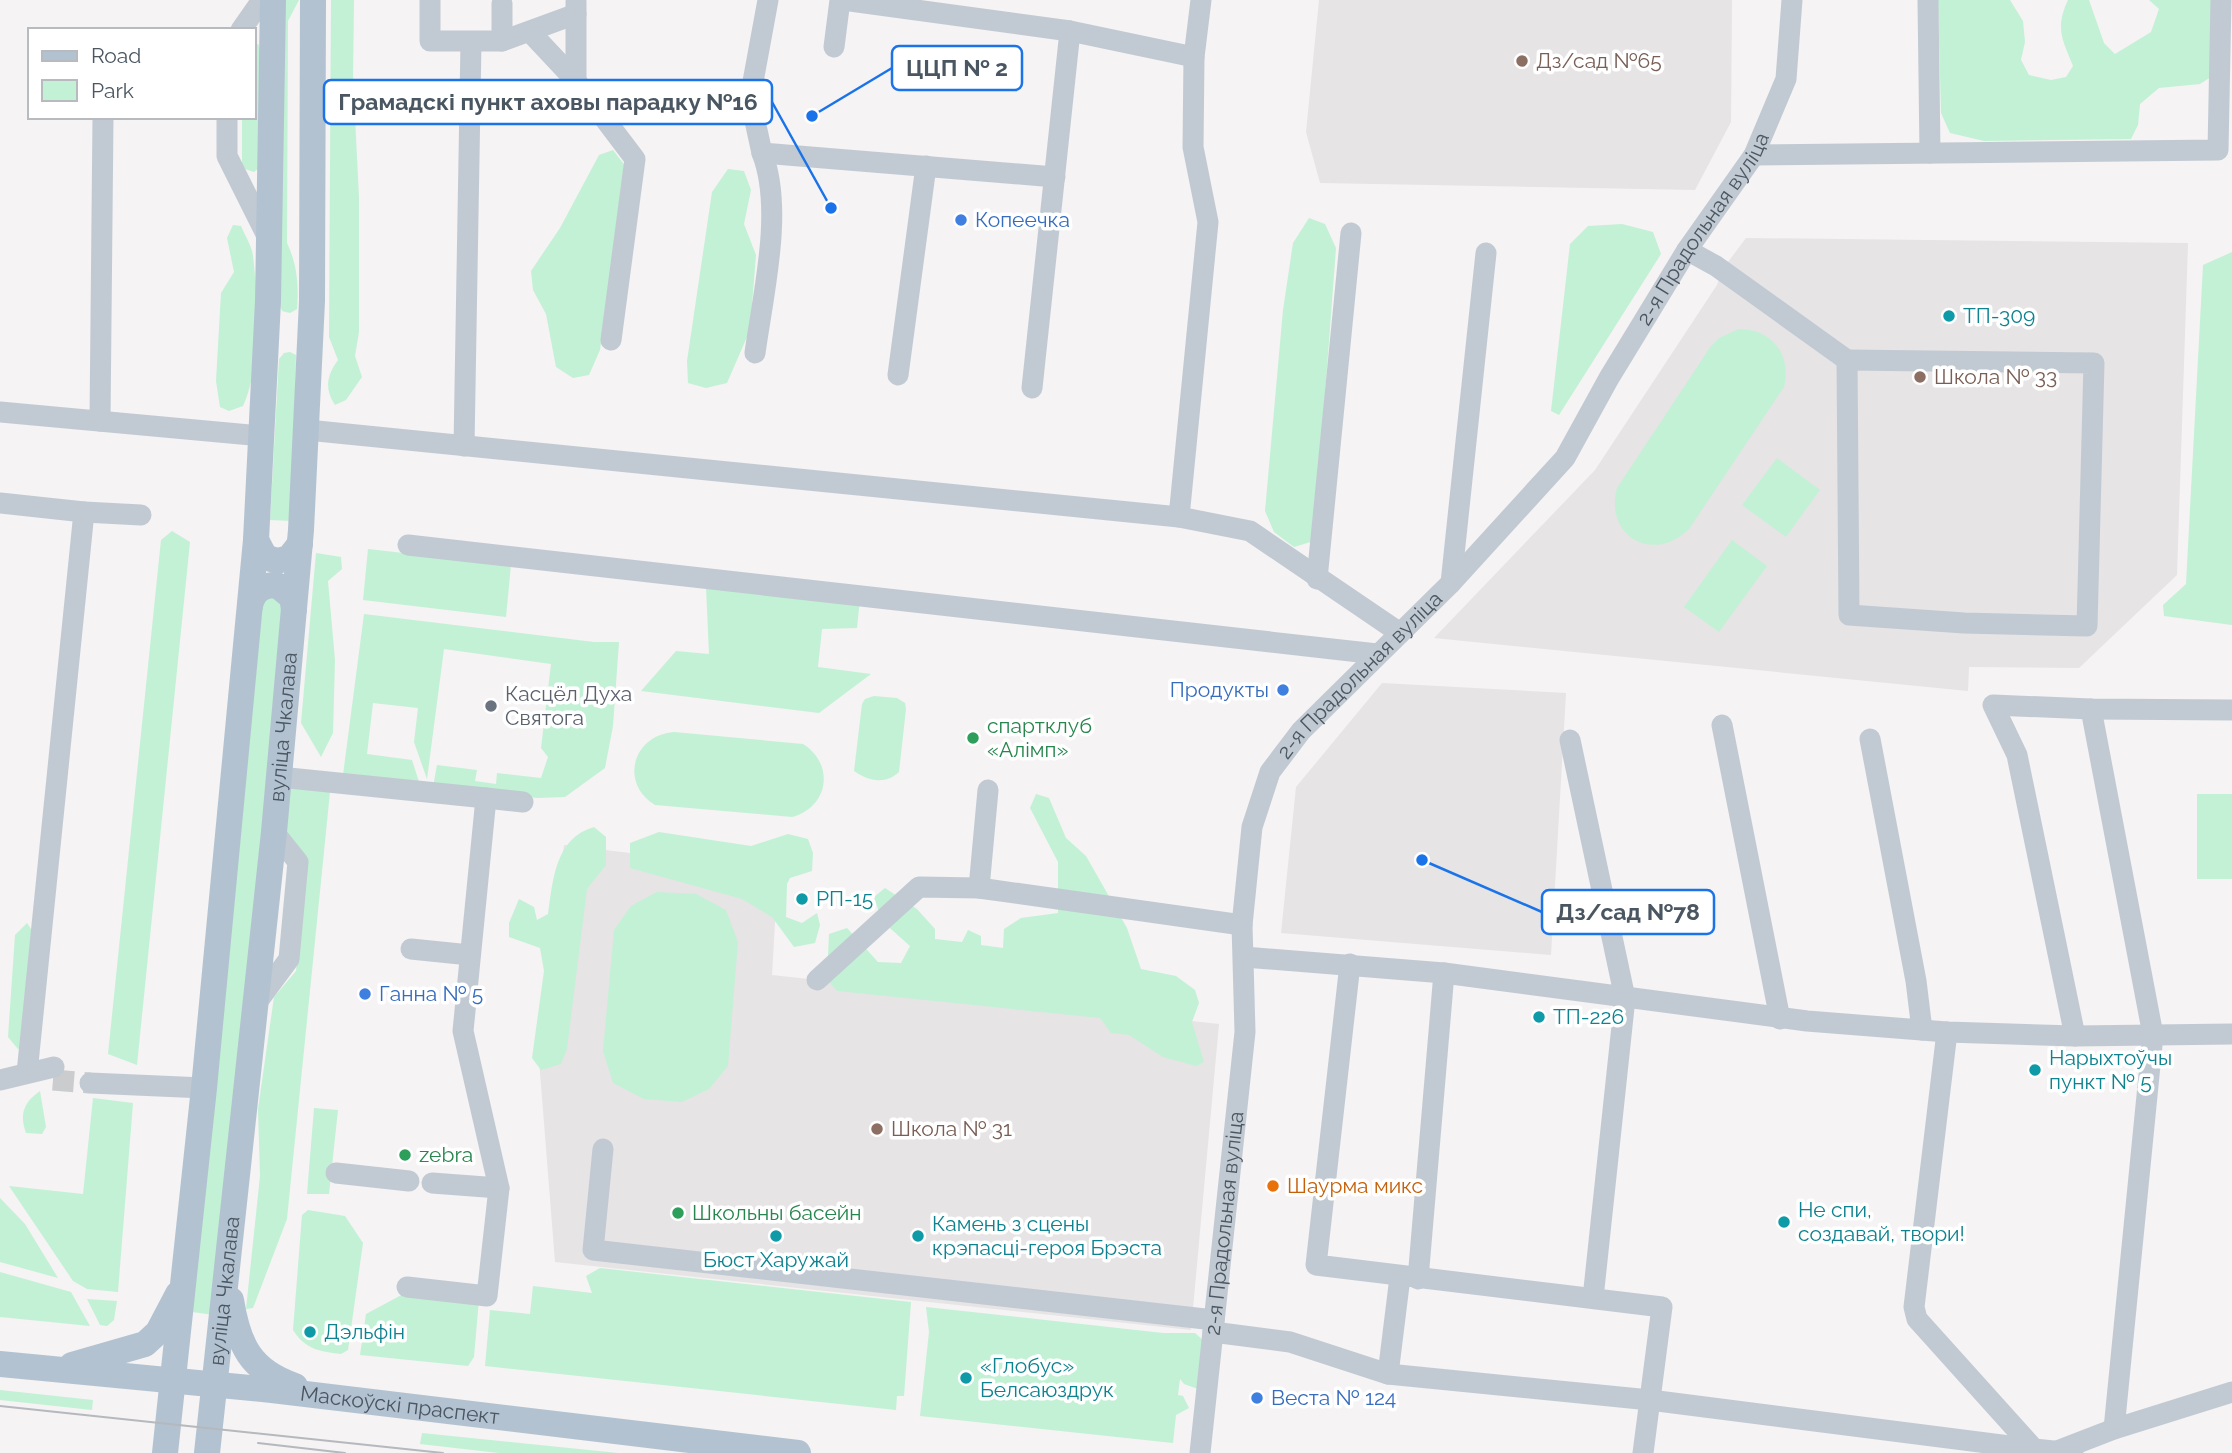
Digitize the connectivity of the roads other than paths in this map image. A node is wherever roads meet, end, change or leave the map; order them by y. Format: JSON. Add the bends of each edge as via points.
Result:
{"nodes":[{"id":1,"x":262,"y":0,"type":"edge"},
{"id":2,"x":273,"y":0,"type":"edge"},
{"id":3,"x":313,"y":0,"type":"edge"},
{"id":4,"x":768,"y":0,"type":"edge"},
{"id":5,"x":842,"y":0,"type":"edge"},
{"id":6,"x":1201,"y":0,"type":"edge"},
{"id":7,"x":1792,"y":0,"type":"edge"},
{"id":8,"x":1928,"y":0,"type":"edge"},
{"id":9,"x":2221,"y":0,"type":"edge"},
{"id":10,"x":430,"y":1,"type":"edge"},
{"id":11,"x":502,"y":4,"type":"dead end"},
{"id":12,"x":576,"y":7,"type":"edge"},
{"id":13,"x":242,"y":28,"type":"edge"},
{"id":14,"x":1070,"y":31,"type":"junction"},
{"id":15,"x":530,"y":33,"type":"junction"},
{"id":16,"x":502,"y":41,"type":"junction"},
{"id":17,"x":471,"y":42,"type":"junction"},
{"id":18,"x":834,"y":47,"type":"dead end"},
{"id":19,"x":1194,"y":57,"type":"junction"},
{"id":20,"x":576,"y":81,"type":"junction"},
{"id":21,"x":103,"y":119,"type":"edge"},
{"id":22,"x":227,"y":119,"type":"edge"},
{"id":23,"x":762,"y":153,"type":"junction"},
{"id":24,"x":1930,"y":153,"type":"junction"},
{"id":25,"x":1754,"y":155,"type":"junction"},
{"id":26,"x":926,"y":166,"type":"junction"},
{"id":27,"x":1055,"y":177,"type":"junction"},
{"id":28,"x":1351,"y":233,"type":"dead end"},
{"id":29,"x":270,"y":242,"type":"junction"},
{"id":30,"x":1687,"y":250,"type":"junction"},
{"id":31,"x":1486,"y":253,"type":"dead end"},
{"id":32,"x":268,"y":301,"type":"junction"},
{"id":33,"x":312,"y":301,"type":"junction"},
{"id":34,"x":611,"y":340,"type":"dead end"},
{"id":35,"x":755,"y":353,"type":"dead end"},
{"id":36,"x":1847,"y":360,"type":"junction"},
{"id":37,"x":309,"y":364,"type":"junction"},
{"id":38,"x":265,"y":365,"type":"junction"},
{"id":39,"x":898,"y":375,"type":"dead end"},
{"id":40,"x":1032,"y":388,"type":"dead end"},
{"id":41,"x":0,"y":412,"type":"edge"},
{"id":42,"x":100,"y":421,"type":"junction"},
{"id":43,"x":307,"y":430,"type":"junction"},
{"id":44,"x":261,"y":436,"type":"junction"},
{"id":45,"x":464,"y":446,"type":"junction"},
{"id":46,"x":0,"y":503,"type":"edge"},
{"id":47,"x":85,"y":512,"type":"junction"},
{"id":48,"x":141,"y":515,"type":"dead end"},
{"id":49,"x":1179,"y":517,"type":"junction"},
{"id":50,"x":256,"y":540,"type":"junction"},
{"id":51,"x":300,"y":544,"type":"junction"},
{"id":52,"x":408,"y":545,"type":"dead end"},
{"id":53,"x":1317,"y":579,"type":"junction"},
{"id":54,"x":1451,"y":583,"type":"junction"},
{"id":55,"x":250,"y":606,"type":"junction"},
{"id":56,"x":294,"y":609,"type":"junction"},
{"id":57,"x":1400,"y":633,"type":"junction"},
{"id":58,"x":1377,"y":654,"type":"junction"},
{"id":59,"x":2091,"y":709,"type":"junction"},
{"id":60,"x":2232,"y":710,"type":"edge"},
{"id":61,"x":1722,"y":725,"type":"dead end"},
{"id":62,"x":1870,"y":739,"type":"dead end"},
{"id":63,"x":1570,"y":740,"type":"dead end"},
{"id":64,"x":279,"y":777,"type":"junction"},
{"id":65,"x":988,"y":790,"type":"dead end"},
{"id":66,"x":486,"y":798,"type":"junction"},
{"id":67,"x":523,"y":802,"type":"dead end"},
{"id":68,"x":979,"y":888,"type":"junction"},
{"id":69,"x":1242,"y":925,"type":"junction"},
{"id":70,"x":411,"y":949,"type":"dead end"},
{"id":71,"x":470,"y":955,"type":"junction"},
{"id":72,"x":1244,"y":957,"type":"junction"},
{"id":73,"x":1350,"y":964,"type":"junction"},
{"id":74,"x":1444,"y":973,"type":"junction"},
{"id":75,"x":817,"y":980,"type":"dead end"},
{"id":76,"x":1625,"y":998,"type":"junction"},
{"id":77,"x":1780,"y":1019,"type":"junction"},
{"id":78,"x":1922,"y":1030,"type":"junction"},
{"id":79,"x":1947,"y":1032,"type":"junction"},
{"id":80,"x":2232,"y":1034,"type":"edge"},
{"id":81,"x":2153,"y":1035,"type":"junction"},
{"id":82,"x":2075,"y":1036,"type":"junction"},
{"id":83,"x":27,"y":1073,"type":"junction"},
{"id":84,"x":53,"y":1073,"type":"tunnel mouth"},
{"id":85,"x":90,"y":1076,"type":"tunnel mouth"},
{"id":86,"x":0,"y":1080,"type":"edge"},
{"id":87,"x":204,"y":1088,"type":"junction"},
{"id":88,"x":603,"y":1149,"type":"dead end"},
{"id":89,"x":337,"y":1173,"type":"dead end"},
{"id":90,"x":409,"y":1181,"type":"dead end"},
{"id":91,"x":432,"y":1184,"type":"dead end"},
{"id":92,"x":499,"y":1188,"type":"junction"},
{"id":93,"x":227,"y":1274,"type":"junction"},
{"id":94,"x":1409,"y":1278,"type":"junction"},
{"id":95,"x":183,"y":1285,"type":"junction"},
{"id":96,"x":407,"y":1287,"type":"dead end"},
{"id":97,"x":1593,"y":1298,"type":"junction"},
{"id":98,"x":1214,"y":1326,"type":"junction"},
{"id":99,"x":0,"y":1364,"type":"edge"},
{"id":100,"x":50,"y":1369,"type":"junction"},
{"id":101,"x":1388,"y":1374,"type":"junction"},
{"id":102,"x":173,"y":1381,"type":"junction"},
{"id":103,"x":215,"y":1385,"type":"junction"},
{"id":104,"x":2232,"y":1392,"type":"edge"},
{"id":105,"x":327,"y":1396,"type":"junction"},
{"id":106,"x":1650,"y":1399,"type":"junction"},
{"id":107,"x":2114,"y":1429,"type":"junction"},
{"id":108,"x":748,"y":1450,"type":"edge"},
{"id":109,"x":2049,"y":1452,"type":"edge"},
{"id":110,"x":165,"y":1453,"type":"edge"},
{"id":111,"x":207,"y":1453,"type":"edge"},
{"id":112,"x":799,"y":1453,"type":"edge"},
{"id":113,"x":1200,"y":1453,"type":"edge"},
{"id":114,"x":1643,"y":1453,"type":"edge"}],
"edges":[{"from":1,"to":13,"type":"street"},
{"from":2,"to":29,"type":"main road","name":"вуліца Чкалава"},
{"from":3,"to":33,"type":"main road","name":"вуліца Чкалава"},
{"from":4,"to":23,"type":"street","via":[[750,98]]},
{"from":5,"to":14,"type":"street"},
{"from":5,"to":18,"type":"street"},
{"from":6,"to":19,"type":"street"},
{"from":7,"to":25,"type":"street","name":"2-я Прадольная вуліца","via":[[1786,79]]},
{"from":8,"to":24,"type":"street"},
{"from":9,"to":24,"type":"street","via":[[2218,150]]},
{"from":10,"to":17,"type":"street","via":[[430,41]]},
{"from":11,"to":16,"type":"street"},
{"from":12,"to":15,"type":"street"},
{"from":12,"to":20,"type":"street"},
{"from":14,"to":19,"type":"street"},
{"from":14,"to":27,"type":"street"},
{"from":15,"to":16,"type":"street"},
{"from":15,"to":20,"type":"street"},
{"from":16,"to":17,"type":"street"},
{"from":17,"to":45,"type":"street"},
{"from":19,"to":49,"type":"street","via":[[1194,147],[1208,222]]},
{"from":20,"to":34,"type":"street","via":[[635,159]]},
{"from":21,"to":42,"type":"street"},
{"from":22,"to":29,"type":"street","via":[[226,156]]},
{"from":23,"to":26,"type":"street"},
{"from":23,"to":35,"type":"street","via":[[771,176],[769,251]]},
{"from":24,"to":25,"type":"street"},
{"from":25,"to":30,"type":"street","name":"2-я Прадольная вуліца"},
{"from":26,"to":27,"type":"street"},
{"from":26,"to":39,"type":"street"},
{"from":27,"to":40,"type":"street"},
{"from":28,"to":53,"type":"street"},
{"from":29,"to":32,"type":"main road","name":"вуліца Чкалава"},
{"from":30,"to":36,"type":"street","via":[[1716,265]]},
{"from":30,"to":54,"type":"street","name":"2-я Прадольная вуліца","via":[[1566,458]]},
{"from":31,"to":54,"type":"street"},
{"from":32,"to":33,"type":"main road","via":[[272,313],[289,322],[302,318]]},
{"from":32,"to":38,"type":"main road","name":"вуліца Чкалава"},
{"from":33,"to":37,"type":"main road","name":"вуліца Чкалава"},
{"from":36,"to":36,"type":"street","via":[[2094,363],[2087,626],[1849,615]]},
{"from":37,"to":38,"type":"main road","via":[[303,351],[290,345],[271,352]]},
{"from":37,"to":43,"type":"main road","name":"вуліца Чкалава"},
{"from":38,"to":44,"type":"main road","name":"вуліца Чкалава"},
{"from":41,"to":42,"type":"street"},
{"from":42,"to":44,"type":"street"},
{"from":43,"to":45,"type":"street"},
{"from":43,"to":51,"type":"main road","name":"вуліца Чкалава"},
{"from":44,"to":50,"type":"main road","name":"вуліца Чкалава"},
{"from":45,"to":49,"type":"street"},
{"from":46,"to":47,"type":"street"},
{"from":47,"to":48,"type":"street"},
{"from":47,"to":83,"type":"street"},
{"from":49,"to":53,"type":"street","via":[[1250,531]]},
{"from":50,"to":51,"type":"main road","via":[[260,552],[277,561],[294,555]]},
{"from":50,"to":55,"type":"main road","name":"вуліца Чкалава"},
{"from":51,"to":56,"type":"main road","name":"вуліца Чкалава"},
{"from":52,"to":58,"type":"street"},
{"from":53,"to":57,"type":"street"},
{"from":54,"to":57,"type":"street","name":"2-я Прадольная вуліца"},
{"from":55,"to":56,"type":"main road","via":[[262,587],[277,585],[288,592]]},
{"from":55,"to":87,"type":"main road","name":"вуліца Чкалава"},
{"from":56,"to":64,"type":"main road","name":"вуліца Чкалава"},
{"from":57,"to":58,"type":"street","name":"2-я Прадольная вуліца"},
{"from":58,"to":69,"type":"street","name":"2-я Прадольная вуліца","via":[[1301,731],[1269,772],[1252,827]]},
{"from":59,"to":60,"type":"street"},
{"from":59,"to":81,"type":"street"},
{"from":59,"to":82,"type":"street","via":[[1993,705],[2017,755]]},
{"from":61,"to":77,"type":"street"},
{"from":62,"to":78,"type":"street"},
{"from":63,"to":76,"type":"street"},
{"from":64,"to":66,"type":"street"},
{"from":64,"to":93,"type":"main road","name":"вуліца Чкалава"},
{"from":65,"to":68,"type":"street"},
{"from":66,"to":67,"type":"street"},
{"from":66,"to":71,"type":"street"},
{"from":68,"to":69,"type":"street"},
{"from":68,"to":75,"type":"street","via":[[919,887]]},
{"from":69,"to":72,"type":"street","name":"2-я Прадольная вуліца"},
{"from":70,"to":71,"type":"street"},
{"from":71,"to":92,"type":"street","via":[[463,1031]]},
{"from":72,"to":73,"type":"street"},
{"from":72,"to":98,"type":"street","name":"2-я Прадольная вуліца","via":[[1245,1032]]},
{"from":73,"to":74,"type":"street"},
{"from":73,"to":94,"type":"street","via":[[1316,1265]]},
{"from":74,"to":76,"type":"street"},
{"from":74,"to":94,"type":"street"},
{"from":76,"to":77,"type":"street"},
{"from":76,"to":97,"type":"street"},
{"from":77,"to":78,"type":"street"},
{"from":78,"to":79,"type":"street"},
{"from":79,"to":82,"type":"street"},
{"from":79,"to":109,"type":"street","via":[[1914,1307],[1917,1319],[1935,1341]]},
{"from":80,"to":81,"type":"street"},
{"from":81,"to":82,"type":"street"},
{"from":81,"to":107,"type":"street"},
{"from":83,"to":84,"type":"street"},
{"from":83,"to":86,"type":"street"},
{"from":85,"to":87,"type":"street"},
{"from":87,"to":95,"type":"main road","name":"вуліца Чкалава"},
{"from":88,"to":98,"type":"street","via":[[593,1250]]},
{"from":89,"to":90,"type":"street"},
{"from":91,"to":92,"type":"street"},
{"from":92,"to":96,"type":"street","via":[[487,1296]]},
{"from":93,"to":103,"type":"main road","name":"вуліца Чкалава"},
{"from":93,"to":105,"type":"main road","via":[[236,1327],[251,1359],[274,1379]]},
{"from":94,"to":97,"type":"street"},
{"from":94,"to":101,"type":"street"},
{"from":95,"to":100,"type":"main road","via":[[158,1332],[145,1344]]},
{"from":95,"to":102,"type":"main road","name":"вуліца Чкалава"},
{"from":97,"to":106,"type":"street","via":[[1662,1307]]},
{"from":98,"to":101,"type":"street","via":[[1290,1342]]},
{"from":98,"to":113,"type":"street","name":"2-я Прадольная вуліца"},
{"from":99,"to":100,"type":"main road","name":"Маскоўскі праспект"},
{"from":100,"to":102,"type":"main road","name":"Маскоўскі праспект"},
{"from":101,"to":106,"type":"street"},
{"from":102,"to":103,"type":"main road","name":"Маскоўскі праспект"},
{"from":102,"to":110,"type":"main road","name":"вуліца Чкалава"},
{"from":103,"to":105,"type":"main road","name":"Маскоўскі праспект"},
{"from":103,"to":111,"type":"main road","name":"вуліца Чкалава"},
{"from":104,"to":107,"type":"street"},
{"from":105,"to":108,"type":"main road","name":"Маскоўскі праспект"},
{"from":106,"to":109,"type":"street"},
{"from":106,"to":114,"type":"street"},
{"from":107,"to":109,"type":"street"},
{"from":108,"to":112,"type":"main road","name":"Маскоўскі праспект"}]}
